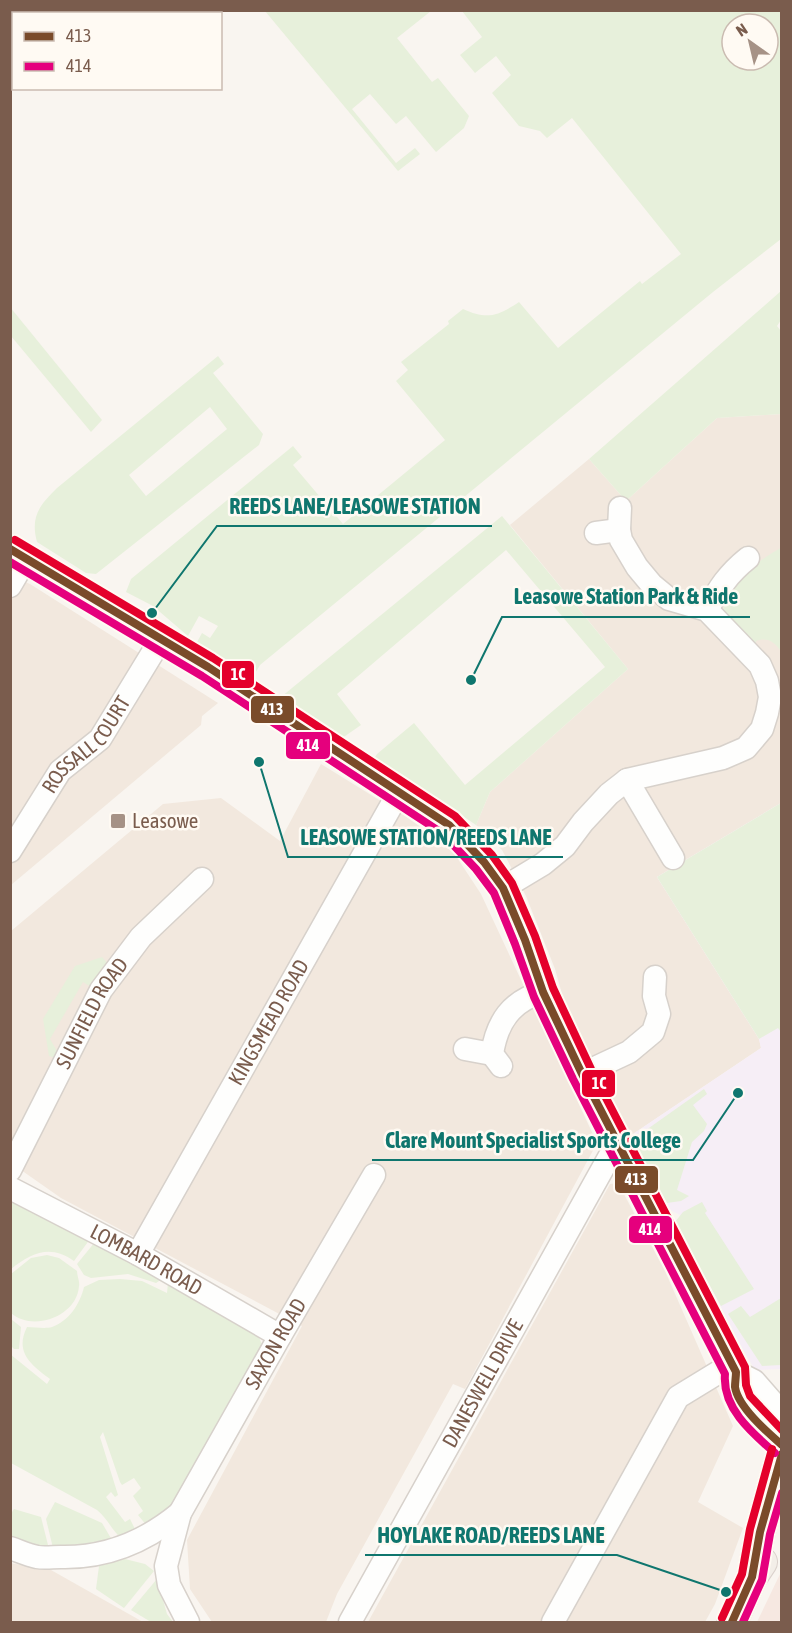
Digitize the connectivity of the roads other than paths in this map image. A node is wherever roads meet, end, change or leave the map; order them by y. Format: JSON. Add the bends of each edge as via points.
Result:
{"nodes":[{"id":1,"x":596,"y":533,"type":"dead end"},
{"id":2,"x":19,"y":553,"type":"edge"},
{"id":3,"x":748,"y":558,"type":"dead end"},
{"id":4,"x":10,"y":586,"type":"edge"},
{"id":5,"x":707,"y":610,"type":"junction"},
{"id":6,"x":161,"y":639,"type":"junction"},
{"id":7,"x":776,"y":697,"type":"edge"},
{"id":8,"x":627,"y":780,"type":"junction"},
{"id":9,"x":399,"y":792,"type":"junction"},
{"id":10,"x":10,"y":851,"type":"edge"},
{"id":11,"x":673,"y":858,"type":"dead end"},
{"id":12,"x":202,"y":879,"type":"dead end"},
{"id":13,"x":503,"y":888,"type":"junction"},
{"id":14,"x":655,"y":977,"type":"dead end"},
{"id":15,"x":543,"y":992,"type":"junction"},
{"id":16,"x":465,"y":1049,"type":"dead end"},
{"id":17,"x":582,"y":1074,"type":"junction"},
{"id":18,"x":617,"y":1143,"type":"junction"},
{"id":19,"x":10,"y":1170,"type":"edge"},
{"id":20,"x":374,"y":1175,"type":"dead end"},
{"id":21,"x":10,"y":1188,"type":"edge"},
{"id":22,"x":138,"y":1254,"type":"junction"},
{"id":23,"x":280,"y":1336,"type":"junction"},
{"id":24,"x":741,"y":1372,"type":"junction"},
{"id":25,"x":782,"y":1386,"type":"edge"},
{"id":26,"x":782,"y":1413,"type":"edge"},
{"id":27,"x":782,"y":1445,"type":"edge"},
{"id":28,"x":782,"y":1452,"type":"edge"},
{"id":29,"x":180,"y":1513,"type":"junction"},
{"id":30,"x":782,"y":1525,"type":"edge"},
{"id":31,"x":132,"y":1543,"type":"junction"},
{"id":32,"x":10,"y":1548,"type":"edge"},
{"id":33,"x":166,"y":1566,"type":"junction"},
{"id":34,"x":752,"y":1577,"type":"junction"},
{"id":35,"x":188,"y":1623,"type":"edge"},
{"id":36,"x":350,"y":1623,"type":"edge"},
{"id":37,"x":553,"y":1623,"type":"edge"},
{"id":38,"x":732,"y":1623,"type":"edge"}],
"edges":[{"from":1,"to":5,"type":"street","via":[[620,519],[628,552],[652,585],[669,599]]},
{"from":2,"to":4,"type":"street"},
{"from":2,"to":6,"type":"street"},
{"from":3,"to":5,"type":"street","via":[[732,571]]},
{"from":5,"to":7,"type":"street","via":[[760,664]]},
{"from":6,"to":9,"type":"street"},
{"from":6,"to":10,"type":"street","name":"ROSSALL COURT","via":[[100,739],[60,771]]},
{"from":7,"to":8,"type":"street","via":[[762,729],[746,748],[723,758]]},
{"from":8,"to":11,"type":"street"},
{"from":8,"to":13,"type":"street","via":[[609,794],[565,846]]},
{"from":9,"to":13,"type":"street","via":[[449,825]]},
{"from":9,"to":22,"type":"street","name":"KINGSMEAD ROAD"},
{"from":12,"to":19,"type":"street","name":"SUNFIELD ROAD","via":[[141,937],[101,990]]},
{"from":13,"to":15,"type":"street"},
{"from":14,"to":17,"type":"street","via":[[654,996],[659,1014],[653,1032],[629,1052]]},
{"from":15,"to":16,"type":"street","via":[[524,999],[506,1016],[495,1034],[496,1060]]},
{"from":15,"to":17,"type":"street"},
{"from":17,"to":18,"type":"street"},
{"from":18,"to":24,"type":"street"},
{"from":18,"to":36,"type":"street","name":"DANESWELL DRIVE"},
{"from":20,"to":23,"type":"street","name":"SAXON ROAD"},
{"from":21,"to":22,"type":"street","name":"LOMBARD ROAD"},
{"from":22,"to":23,"type":"street","name":"LOMBARD ROAD"},
{"from":23,"to":29,"type":"street","name":"SAXON ROAD"},
{"from":24,"to":25,"type":"street"},
{"from":24,"to":26,"type":"street"},
{"from":24,"to":27,"type":"street","via":[[735,1388],[765,1431]]},
{"from":24,"to":37,"type":"street","via":[[678,1397]]},
{"from":28,"to":34,"type":"main road","via":[[759,1532]]},
{"from":29,"to":31,"type":"street","via":[[159,1530]]},
{"from":29,"to":33,"type":"street"},
{"from":30,"to":34,"type":"main road"},
{"from":31,"to":32,"type":"street","via":[[81,1558],[37,1557]]},
{"from":31,"to":33,"type":"street"},
{"from":33,"to":35,"type":"street","via":[[169,1585]]},
{"from":34,"to":38,"type":"main road"}]}
